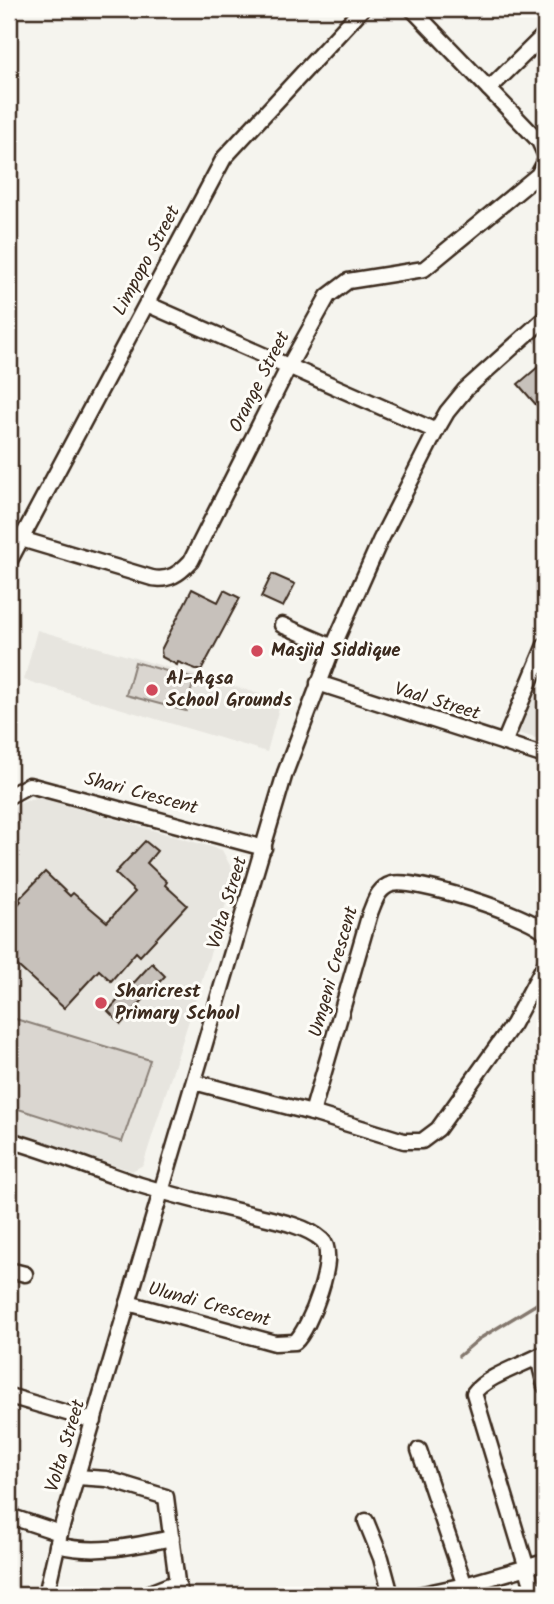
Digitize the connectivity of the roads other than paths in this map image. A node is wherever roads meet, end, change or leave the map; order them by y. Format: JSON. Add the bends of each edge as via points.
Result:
{"nodes":[{"id":1,"x":362,"y":9,"type":"edge"},
{"id":2,"x":412,"y":9,"type":"edge"},
{"id":3,"x":545,"y":34,"type":"edge"},
{"id":4,"x":489,"y":89,"type":"junction"},
{"id":5,"x":545,"y":154,"type":"edge"},
{"id":6,"x":545,"y":162,"type":"edge"},
{"id":7,"x":147,"y":304,"type":"junction"},
{"id":8,"x":545,"y":317,"type":"edge"},
{"id":9,"x":289,"y":366,"type":"junction"},
{"id":10,"x":436,"y":431,"type":"junction"},
{"id":11,"x":21,"y":539,"type":"junction"},
{"id":12,"x":9,"y":562,"type":"edge"},
{"id":13,"x":282,"y":625,"type":"dead end"},
{"id":14,"x":545,"y":645,"type":"edge"},
{"id":15,"x":333,"y":647,"type":"junction"},
{"id":16,"x":318,"y":683,"type":"junction"},
{"id":17,"x":504,"y":743,"type":"junction"},
{"id":18,"x":545,"y":756,"type":"edge"},
{"id":19,"x":9,"y":796,"type":"edge"},
{"id":20,"x":264,"y":848,"type":"junction"},
{"id":21,"x":545,"y":932,"type":"edge"},
{"id":22,"x":545,"y":964,"type":"edge"},
{"id":23,"x":194,"y":1082,"type":"junction"},
{"id":24,"x":312,"y":1113,"type":"junction"},
{"id":25,"x":9,"y":1140,"type":"edge"},
{"id":26,"x":162,"y":1190,"type":"junction"},
{"id":27,"x":9,"y":1270,"type":"edge"},
{"id":28,"x":25,"y":1275,"type":"dead end"},
{"id":29,"x":128,"y":1303,"type":"junction"},
{"id":30,"x":541,"y":1355,"type":"edge"},
{"id":31,"x":545,"y":1386,"type":"edge"},
{"id":32,"x":9,"y":1396,"type":"edge"},
{"id":33,"x":94,"y":1421,"type":"junction"},
{"id":34,"x":419,"y":1450,"type":"dead end"},
{"id":35,"x":77,"y":1477,"type":"junction"},
{"id":36,"x":9,"y":1517,"type":"edge"},
{"id":37,"x":366,"y":1521,"type":"dead end"},
{"id":38,"x":172,"y":1538,"type":"junction"},
{"id":39,"x":58,"y":1539,"type":"junction"},
{"id":40,"x":545,"y":1562,"type":"edge"},
{"id":41,"x":526,"y":1567,"type":"junction"},
{"id":42,"x":179,"y":1589,"type":"edge"},
{"id":43,"x":467,"y":1590,"type":"edge"},
{"id":44,"x":46,"y":1595,"type":"edge"},
{"id":45,"x":144,"y":1595,"type":"edge"},
{"id":46,"x":391,"y":1595,"type":"edge"},
{"id":47,"x":418,"y":1595,"type":"edge"},
{"id":48,"x":535,"y":1595,"type":"edge"}],
"edges":[{"from":1,"to":7,"type":"street","name":"Limpopo Street","via":[[224,158]]},
{"from":2,"to":4,"type":"street"},
{"from":3,"to":4,"type":"street"},
{"from":4,"to":5,"type":"street","via":[[539,141]]},
{"from":6,"to":9,"type":"street","name":"Orange Street","via":[[538,175],[425,269],[361,277],[336,288]]},
{"from":7,"to":9,"type":"street"},
{"from":7,"to":11,"type":"street","name":"Limpopo Street"},
{"from":8,"to":10,"type":"street","name":"Volta Street","via":[[465,390]]},
{"from":9,"to":10,"type":"street"},
{"from":9,"to":11,"type":"street","name":"Orange Street","via":[[191,561],[177,575],[152,578]]},
{"from":10,"to":15,"type":"street","name":"Volta Street"},
{"from":11,"to":12,"type":"street","name":"Limpopo Street"},
{"from":13,"to":15,"type":"street"},
{"from":14,"to":17,"type":"street"},
{"from":15,"to":16,"type":"street","name":"Volta Street"},
{"from":16,"to":17,"type":"street","name":"Vaal Street"},
{"from":16,"to":20,"type":"street","name":"Volta Street"},
{"from":17,"to":18,"type":"street","name":"Vaal Street"},
{"from":19,"to":20,"type":"street","name":"Shari Crescent","via":[[29,785]]},
{"from":20,"to":23,"type":"street","name":"Volta Street"},
{"from":21,"to":24,"type":"street","name":"Umgeni Crescent","via":[[517,915],[446,892],[402,883],[384,888],[370,913]]},
{"from":22,"to":24,"type":"street","via":[[513,1024],[428,1138],[404,1141]]},
{"from":23,"to":24,"type":"street"},
{"from":23,"to":26,"type":"street","name":"Volta Street"},
{"from":25,"to":26,"type":"street"},
{"from":26,"to":29,"type":"street","name":"Volta Street"},
{"from":26,"to":29,"type":"street","name":"Ulundi Crescent","via":[[287,1224],[323,1240],[328,1260],[318,1297],[305,1331],[298,1340],[285,1344]]},
{"from":27,"to":28,"type":"street"},
{"from":29,"to":33,"type":"street","name":"Volta Street"},
{"from":30,"to":31,"type":"street"},
{"from":30,"to":41,"type":"street","via":[[474,1393]]},
{"from":32,"to":33,"type":"street"},
{"from":33,"to":35,"type":"street","name":"Volta Street"},
{"from":34,"to":43,"type":"street"},
{"from":35,"to":38,"type":"street","via":[[107,1479],[166,1497]]},
{"from":35,"to":39,"type":"street","name":"Volta Street"},
{"from":36,"to":39,"type":"street"},
{"from":37,"to":46,"type":"street"},
{"from":38,"to":39,"type":"street","via":[[87,1550]]},
{"from":38,"to":42,"type":"street"},
{"from":39,"to":44,"type":"street","name":"Volta Street"},
{"from":40,"to":41,"type":"street"},
{"from":41,"to":43,"type":"street"},
{"from":41,"to":48,"type":"street"},
{"from":42,"to":45,"type":"street"},
{"from":43,"to":47,"type":"street"}]}
